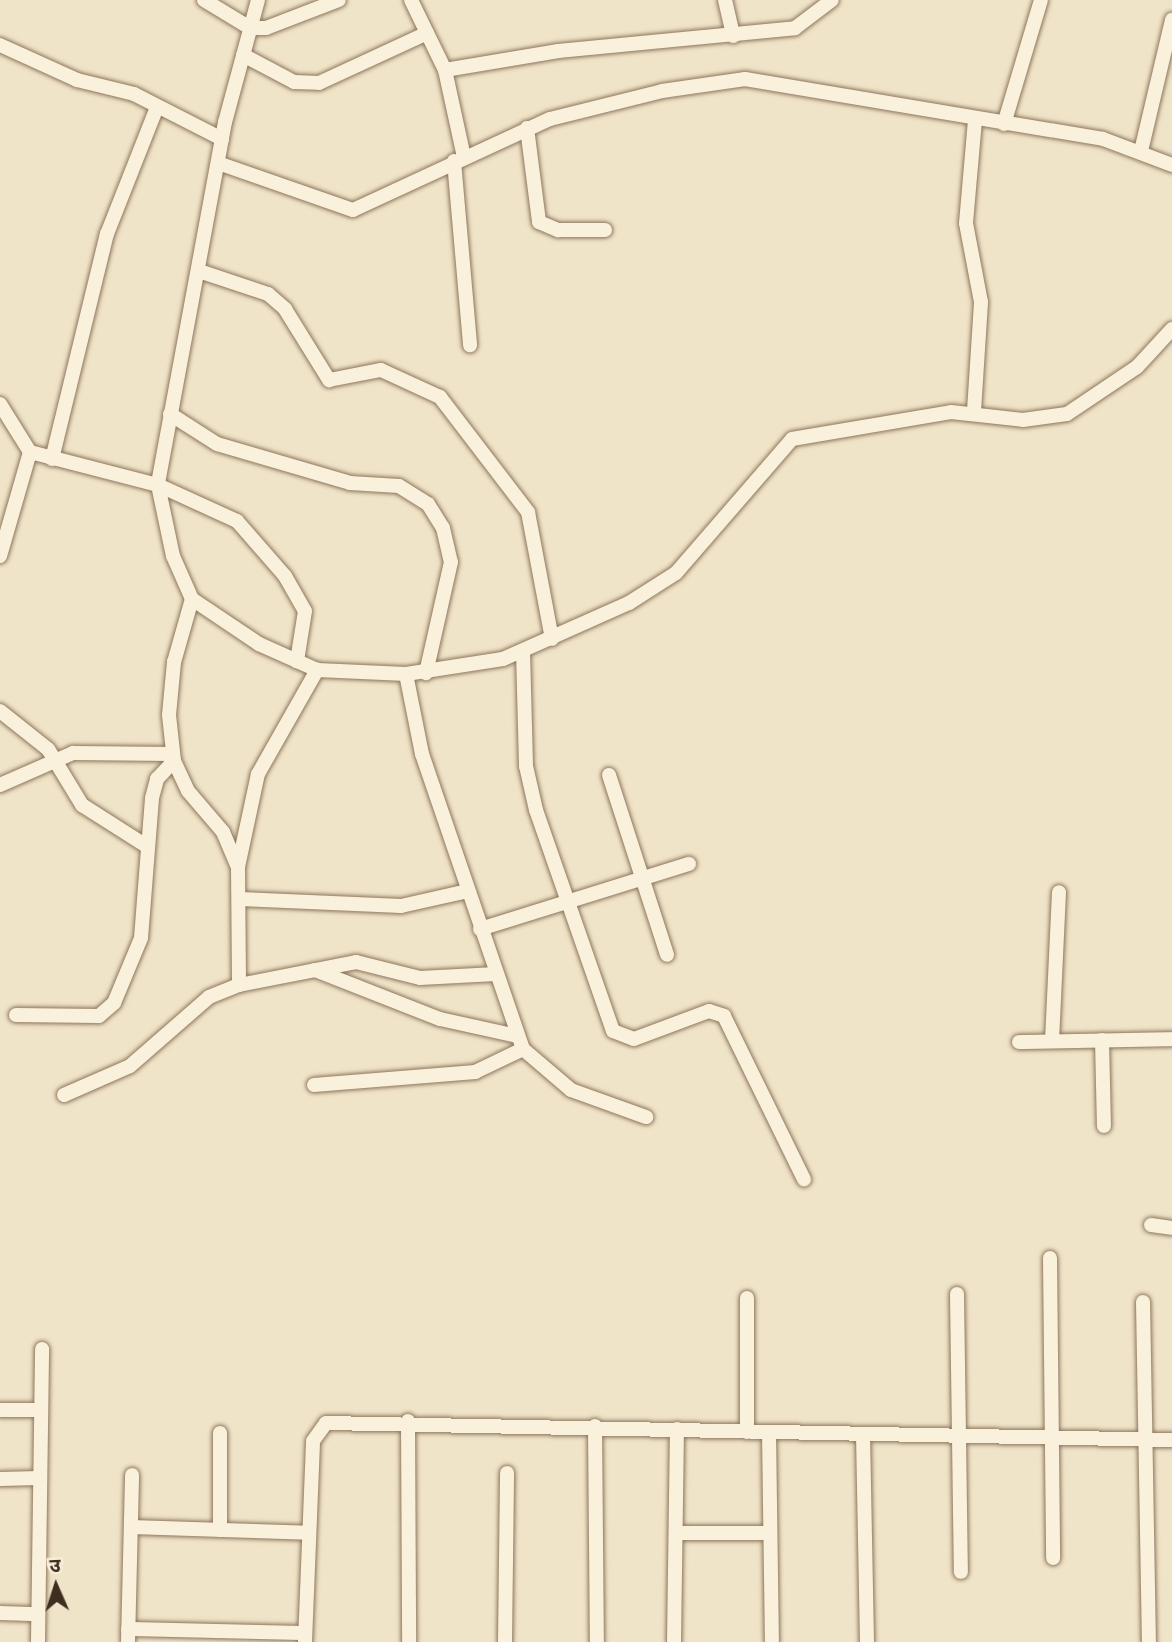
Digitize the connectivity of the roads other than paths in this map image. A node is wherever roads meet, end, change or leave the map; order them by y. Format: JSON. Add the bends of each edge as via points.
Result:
{"nodes":[{"id":1,"x":204,"y":0,"type":"edge"},
{"id":2,"x":258,"y":0,"type":"edge"},
{"id":3,"x":339,"y":0,"type":"edge"},
{"id":4,"x":725,"y":0,"type":"edge"},
{"id":5,"x":832,"y":0,"type":"edge"},
{"id":6,"x":1041,"y":0,"type":"edge"},
{"id":7,"x":415,"y":1,"type":"edge"},
{"id":8,"x":1172,"y":20,"type":"edge"},
{"id":9,"x":250,"y":28,"type":"junction"},
{"id":10,"x":427,"y":33,"type":"junction"},
{"id":11,"x":733,"y":36,"type":"junction"},
{"id":12,"x":0,"y":45,"type":"edge"},
{"id":13,"x":243,"y":55,"type":"junction"},
{"id":14,"x":445,"y":70,"type":"junction"},
{"id":15,"x":157,"y":107,"type":"junction"},
{"id":16,"x":975,"y":120,"type":"junction"},
{"id":17,"x":1004,"y":124,"type":"junction"},
{"id":18,"x":527,"y":128,"type":"junction"},
{"id":19,"x":222,"y":139,"type":"junction"},
{"id":20,"x":1141,"y":151,"type":"junction"},
{"id":21,"x":459,"y":159,"type":"junction"},
{"id":22,"x":218,"y":163,"type":"junction"},
{"id":23,"x":1172,"y":165,"type":"edge"},
{"id":24,"x":605,"y":230,"type":"dead end"},
{"id":25,"x":199,"y":271,"type":"junction"},
{"id":26,"x":1172,"y":329,"type":"edge"},
{"id":27,"x":470,"y":345,"type":"dead end"},
{"id":28,"x":0,"y":404,"type":"edge"},
{"id":29,"x":974,"y":411,"type":"junction"},
{"id":30,"x":170,"y":414,"type":"junction"},
{"id":31,"x":30,"y":452,"type":"junction"},
{"id":32,"x":52,"y":459,"type":"junction"},
{"id":33,"x":158,"y":485,"type":"junction"},
{"id":34,"x":0,"y":556,"type":"edge"},
{"id":35,"x":192,"y":599,"type":"junction"},
{"id":36,"x":552,"y":639,"type":"junction"},
{"id":37,"x":523,"y":651,"type":"junction"},
{"id":38,"x":297,"y":662,"type":"junction"},
{"id":39,"x":317,"y":670,"type":"junction"},
{"id":40,"x":426,"y":673,"type":"junction"},
{"id":41,"x":406,"y":674,"type":"junction"},
{"id":42,"x":0,"y":711,"type":"edge"},
{"id":43,"x":52,"y":757,"type":"junction"},
{"id":44,"x":174,"y":757,"type":"junction"},
{"id":45,"x":609,"y":775,"type":"dead end"},
{"id":46,"x":1,"y":779,"type":"edge"},
{"id":47,"x":148,"y":847,"type":"junction"},
{"id":48,"x":689,"y":864,"type":"dead end"},
{"id":49,"x":238,"y":867,"type":"junction"},
{"id":50,"x":641,"y":878,"type":"junction"},
{"id":51,"x":468,"y":891,"type":"junction"},
{"id":52,"x":1059,"y":892,"type":"dead end"},
{"id":53,"x":240,"y":898,"type":"junction"},
{"id":54,"x":565,"y":902,"type":"junction"},
{"id":55,"x":480,"y":929,"type":"junction"},
{"id":56,"x":667,"y":955,"type":"dead end"},
{"id":57,"x":315,"y":970,"type":"junction"},
{"id":58,"x":496,"y":974,"type":"junction"},
{"id":59,"x":239,"y":985,"type":"junction"},
{"id":60,"x":16,"y":1015,"type":"dead end"},
{"id":61,"x":1172,"y":1039,"type":"edge"},
{"id":62,"x":1102,"y":1040,"type":"junction"},
{"id":63,"x":1052,"y":1041,"type":"junction"},
{"id":64,"x":520,"y":1042,"type":"junction"},
{"id":65,"x":1018,"y":1042,"type":"dead end"},
{"id":66,"x":314,"y":1085,"type":"dead end"},
{"id":67,"x":64,"y":1095,"type":"dead end"},
{"id":68,"x":646,"y":1116,"type":"dead end"},
{"id":69,"x":1104,"y":1126,"type":"dead end"},
{"id":70,"x":804,"y":1179,"type":"dead end"},
{"id":71,"x":1151,"y":1225,"type":"dead end"},
{"id":72,"x":1172,"y":1228,"type":"edge"},
{"id":73,"x":1050,"y":1258,"type":"dead end"},
{"id":74,"x":957,"y":1294,"type":"dead end"},
{"id":75,"x":747,"y":1298,"type":"dead end"},
{"id":76,"x":1143,"y":1302,"type":"dead end"},
{"id":77,"x":42,"y":1349,"type":"dead end"},
{"id":78,"x":0,"y":1410,"type":"edge"},
{"id":79,"x":41,"y":1410,"type":"junction"},
{"id":80,"x":408,"y":1421,"type":"junction"},
{"id":81,"x":595,"y":1426,"type":"junction"},
{"id":82,"x":677,"y":1429,"type":"junction"},
{"id":83,"x":747,"y":1432,"type":"junction"},
{"id":84,"x":769,"y":1432,"type":"junction"},
{"id":85,"x":220,"y":1433,"type":"dead end"},
{"id":86,"x":863,"y":1434,"type":"junction"},
{"id":87,"x":961,"y":1436,"type":"junction"},
{"id":88,"x":1054,"y":1438,"type":"junction"},
{"id":89,"x":1144,"y":1439,"type":"junction"},
{"id":90,"x":1172,"y":1440,"type":"edge"},
{"id":91,"x":507,"y":1473,"type":"dead end"},
{"id":92,"x":132,"y":1475,"type":"dead end"},
{"id":93,"x":40,"y":1478,"type":"junction"},
{"id":94,"x":0,"y":1479,"type":"edge"},
{"id":95,"x":131,"y":1527,"type":"junction"},
{"id":96,"x":220,"y":1530,"type":"junction"},
{"id":97,"x":308,"y":1533,"type":"junction"},
{"id":98,"x":676,"y":1533,"type":"junction"},
{"id":99,"x":770,"y":1533,"type":"junction"},
{"id":100,"x":1054,"y":1558,"type":"dead end"},
{"id":101,"x":961,"y":1572,"type":"dead end"},
{"id":102,"x":0,"y":1613,"type":"edge"},
{"id":103,"x":38,"y":1614,"type":"junction"},
{"id":104,"x":128,"y":1636,"type":"edge"},
{"id":105,"x":217,"y":1637,"type":"edge"},
{"id":106,"x":305,"y":1638,"type":"edge"},
{"id":107,"x":38,"y":1642,"type":"edge"},
{"id":108,"x":409,"y":1642,"type":"edge"},
{"id":109,"x":505,"y":1642,"type":"edge"},
{"id":110,"x":597,"y":1642,"type":"edge"},
{"id":111,"x":674,"y":1642,"type":"edge"},
{"id":112,"x":772,"y":1642,"type":"edge"},
{"id":113,"x":867,"y":1642,"type":"edge"},
{"id":114,"x":1149,"y":1642,"type":"edge"}],
"edges":[{"from":1,"to":9,"type":"street"},
{"from":2,"to":9,"type":"street"},
{"from":3,"to":9,"type":"street","via":[[284,24]]},
{"from":4,"to":11,"type":"street"},
{"from":5,"to":11,"type":"street","via":[[795,28]]},
{"from":6,"to":17,"type":"street"},
{"from":7,"to":10,"type":"street"},
{"from":8,"to":20,"type":"street"},
{"from":9,"to":13,"type":"street"},
{"from":10,"to":13,"type":"street","via":[[319,83],[295,82]]},
{"from":10,"to":14,"type":"street"},
{"from":11,"to":14,"type":"street","via":[[558,51]]},
{"from":12,"to":15,"type":"street","via":[[32,64],[115,86]]},
{"from":13,"to":19,"type":"street"},
{"from":14,"to":21,"type":"street"},
{"from":15,"to":19,"type":"street"},
{"from":15,"to":32,"type":"street","via":[[111,222]]},
{"from":16,"to":17,"type":"street"},
{"from":16,"to":18,"type":"street","via":[[745,79],[662,91]]},
{"from":16,"to":29,"type":"street","via":[[966,223],[981,302]]},
{"from":17,"to":20,"type":"street"},
{"from":18,"to":21,"type":"street"},
{"from":18,"to":24,"type":"street","via":[[538,222],[558,230]]},
{"from":19,"to":22,"type":"street"},
{"from":20,"to":23,"type":"street"},
{"from":21,"to":22,"type":"street","via":[[353,210]]},
{"from":21,"to":27,"type":"street"},
{"from":22,"to":25,"type":"street"},
{"from":25,"to":30,"type":"street"},
{"from":25,"to":36,"type":"street","via":[[268,294],[285,309],[329,380],[382,370],[440,397],[528,512]]},
{"from":26,"to":29,"type":"street","via":[[1137,367],[1067,414],[1023,419]]},
{"from":28,"to":31,"type":"street"},
{"from":29,"to":36,"type":"street","via":[[850,424],[792,439],[676,573]]},
{"from":30,"to":33,"type":"street"},
{"from":30,"to":40,"type":"street","via":[[217,444],[350,483],[399,486],[422,498],[443,528],[451,562]]},
{"from":31,"to":32,"type":"street"},
{"from":31,"to":34,"type":"street"},
{"from":32,"to":33,"type":"street"},
{"from":33,"to":35,"type":"street","via":[[173,556]]},
{"from":33,"to":38,"type":"street","via":[[237,521],[285,576],[305,611]]},
{"from":35,"to":38,"type":"street"},
{"from":35,"to":44,"type":"street","via":[[174,662]]},
{"from":36,"to":37,"type":"street"},
{"from":37,"to":40,"type":"street","via":[[461,670]]},
{"from":37,"to":54,"type":"street","via":[[526,766]]},
{"from":38,"to":39,"type":"street"},
{"from":39,"to":41,"type":"street"},
{"from":39,"to":49,"type":"street","via":[[258,774]]},
{"from":40,"to":41,"type":"street"},
{"from":41,"to":51,"type":"street","via":[[422,754]]},
{"from":42,"to":43,"type":"street","via":[[30,729]]},
{"from":43,"to":44,"type":"street"},
{"from":43,"to":46,"type":"street"},
{"from":43,"to":47,"type":"street","via":[[82,805]]},
{"from":44,"to":47,"type":"street","via":[[157,779]]},
{"from":44,"to":49,"type":"street","via":[[188,791],[223,832]]},
{"from":45,"to":50,"type":"street"},
{"from":47,"to":60,"type":"street","via":[[141,938],[114,1003],[99,1016]]},
{"from":48,"to":50,"type":"street"},
{"from":49,"to":53,"type":"street"},
{"from":50,"to":54,"type":"street"},
{"from":50,"to":56,"type":"street"},
{"from":51,"to":53,"type":"street","via":[[401,905]]},
{"from":51,"to":55,"type":"street"},
{"from":52,"to":63,"type":"street"},
{"from":53,"to":59,"type":"street"},
{"from":54,"to":55,"type":"street"},
{"from":54,"to":70,"type":"street","via":[[613,1031],[634,1039],[709,1011],[724,1016]]},
{"from":55,"to":58,"type":"street"},
{"from":57,"to":58,"type":"street","via":[[356,962],[420,978]]},
{"from":57,"to":59,"type":"street"},
{"from":57,"to":64,"type":"street","via":[[440,1020]]},
{"from":58,"to":64,"type":"street"},
{"from":59,"to":67,"type":"street","via":[[209,997],[130,1066]]},
{"from":61,"to":62,"type":"street"},
{"from":62,"to":63,"type":"street"},
{"from":62,"to":69,"type":"street"},
{"from":63,"to":65,"type":"street"},
{"from":64,"to":66,"type":"street","via":[[465,1074]]},
{"from":64,"to":68,"type":"street","via":[[571,1090]]},
{"from":71,"to":72,"type":"street"},
{"from":73,"to":88,"type":"street"},
{"from":74,"to":87,"type":"street"},
{"from":75,"to":83,"type":"street"},
{"from":76,"to":89,"type":"street"},
{"from":77,"to":79,"type":"street"},
{"from":78,"to":79,"type":"street"},
{"from":79,"to":93,"type":"street"},
{"from":80,"to":81,"type":"street"},
{"from":80,"to":97,"type":"street","via":[[340,1421],[318,1428]]},
{"from":80,"to":108,"type":"street"},
{"from":81,"to":82,"type":"street"},
{"from":81,"to":110,"type":"street"},
{"from":82,"to":83,"type":"street"},
{"from":82,"to":98,"type":"street"},
{"from":83,"to":84,"type":"street"},
{"from":84,"to":86,"type":"street"},
{"from":84,"to":99,"type":"street"},
{"from":85,"to":96,"type":"street"},
{"from":86,"to":87,"type":"street"},
{"from":86,"to":113,"type":"street"},
{"from":87,"to":88,"type":"street"},
{"from":87,"to":101,"type":"street"},
{"from":88,"to":89,"type":"street"},
{"from":88,"to":100,"type":"street"},
{"from":89,"to":90,"type":"street"},
{"from":89,"to":114,"type":"street"},
{"from":91,"to":109,"type":"street"},
{"from":92,"to":95,"type":"street"},
{"from":93,"to":94,"type":"street"},
{"from":93,"to":103,"type":"street"},
{"from":95,"to":96,"type":"street"},
{"from":95,"to":104,"type":"street"},
{"from":96,"to":97,"type":"street"},
{"from":97,"to":106,"type":"street"},
{"from":98,"to":99,"type":"street"},
{"from":98,"to":111,"type":"street"},
{"from":99,"to":112,"type":"street"},
{"from":102,"to":103,"type":"street"},
{"from":103,"to":107,"type":"street"},
{"from":104,"to":105,"type":"street"},
{"from":105,"to":106,"type":"street"}]}
